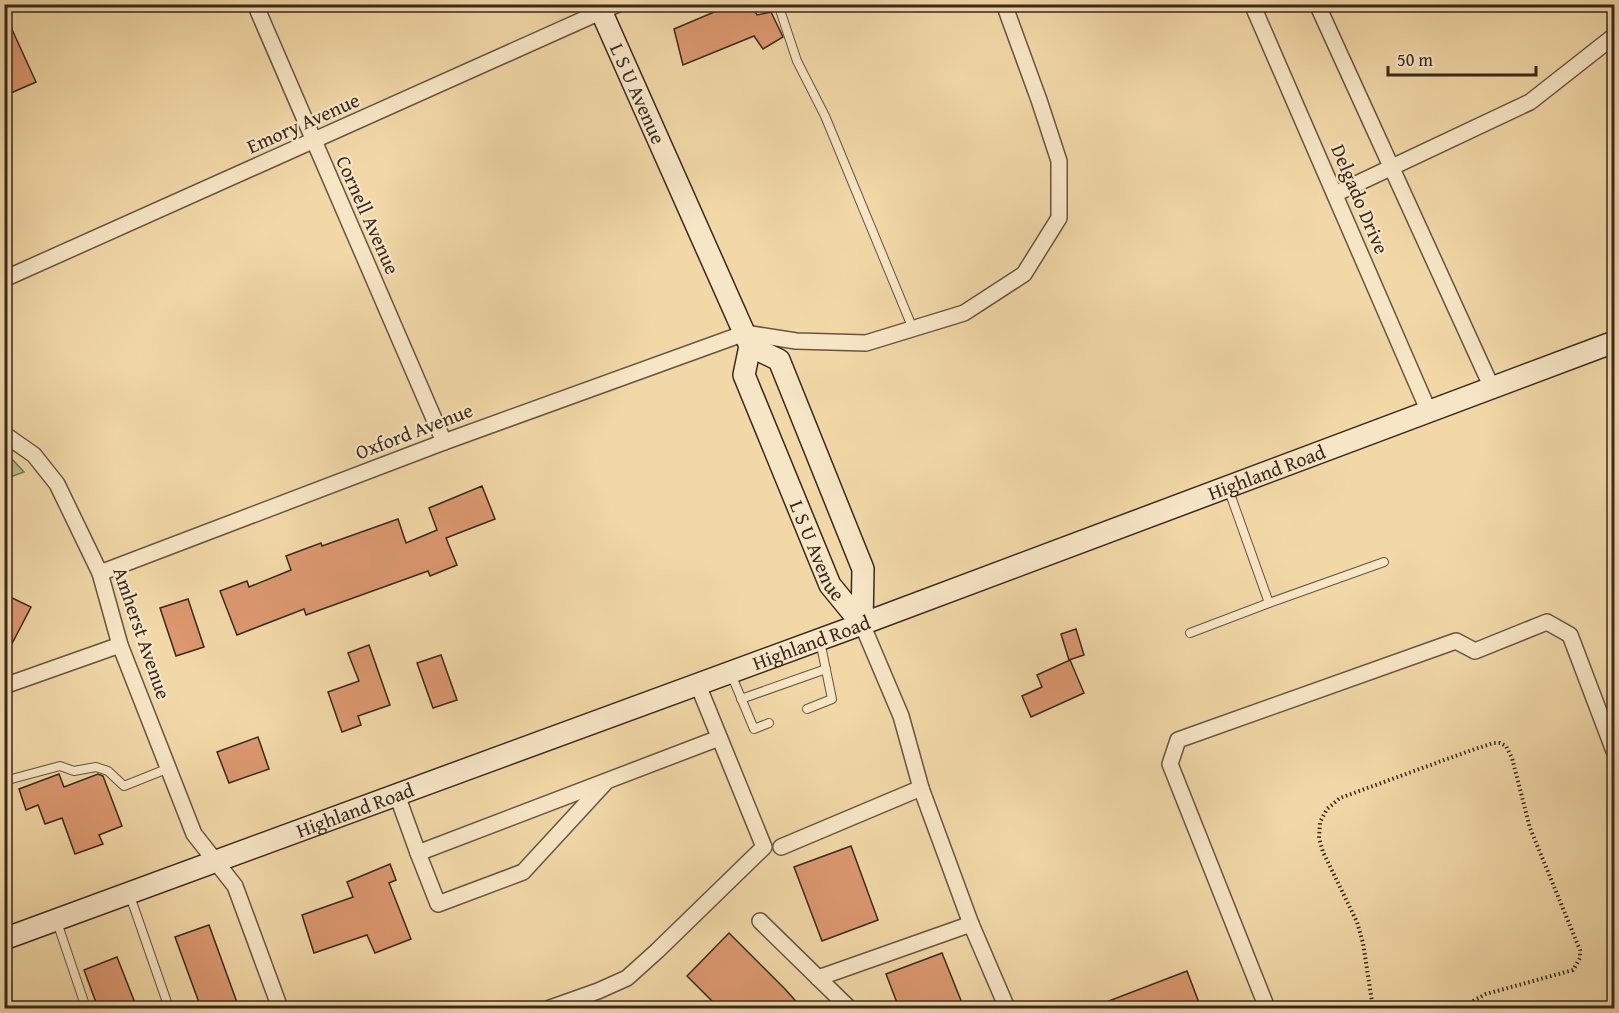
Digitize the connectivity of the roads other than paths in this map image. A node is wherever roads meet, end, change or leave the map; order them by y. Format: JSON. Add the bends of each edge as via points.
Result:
{"nodes":[{"id":1,"x":255,"y":4,"type":"edge"},
{"id":2,"x":778,"y":4,"type":"edge"},
{"id":3,"x":1004,"y":4,"type":"edge"},
{"id":4,"x":1252,"y":4,"type":"edge"},
{"id":5,"x":1317,"y":4,"type":"edge"},
{"id":6,"x":606,"y":7,"type":"edge"},
{"id":7,"x":1614,"y":36,"type":"edge"},
{"id":8,"x":313,"y":141,"type":"junction"},
{"id":9,"x":1390,"y":168,"type":"junction"},
{"id":10,"x":1335,"y":194,"type":"junction"},
{"id":11,"x":4,"y":279,"type":"edge"},
{"id":12,"x":913,"y":329,"type":"junction"},
{"id":13,"x":748,"y":339,"type":"junction"},
{"id":14,"x":1614,"y":342,"type":"edge"},
{"id":15,"x":1492,"y":388,"type":"junction"},
{"id":16,"x":1429,"y":412,"type":"junction"},
{"id":17,"x":4,"y":434,"type":"edge"},
{"id":18,"x":444,"y":441,"type":"junction"},
{"id":19,"x":1227,"y":486,"type":"junction"},
{"id":20,"x":1384,"y":562,"type":"dead end"},
{"id":21,"x":100,"y":573,"type":"junction"},
{"id":22,"x":1269,"y":603,"type":"junction"},
{"id":23,"x":862,"y":624,"type":"junction"},
{"id":24,"x":1190,"y":633,"type":"dead end"},
{"id":25,"x":820,"y":640,"type":"junction"},
{"id":26,"x":120,"y":645,"type":"junction"},
{"id":27,"x":826,"y":669,"type":"junction"},
{"id":28,"x":730,"y":673,"type":"junction"},
{"id":29,"x":698,"y":685,"type":"junction"},
{"id":30,"x":4,"y":686,"type":"edge"},
{"id":31,"x":741,"y":699,"type":"junction"},
{"id":32,"x":807,"y":709,"type":"dead end"},
{"id":33,"x":770,"y":723,"type":"dead end"},
{"id":34,"x":719,"y":738,"type":"junction"},
{"id":35,"x":1614,"y":751,"type":"edge"},
{"id":36,"x":169,"y":768,"type":"junction"},
{"id":37,"x":608,"y":780,"type":"junction"},
{"id":38,"x":4,"y":781,"type":"edge"},
{"id":39,"x":921,"y":788,"type":"junction"},
{"id":40,"x":397,"y":795,"type":"junction"},
{"id":41,"x":781,"y":847,"type":"dead end"},
{"id":42,"x":418,"y":853,"type":"junction"},
{"id":43,"x":215,"y":862,"type":"junction"},
{"id":44,"x":130,"y":894,"type":"junction"},
{"id":45,"x":56,"y":920,"type":"junction"},
{"id":46,"x":760,"y":921,"type":"dead end"},
{"id":47,"x":971,"y":924,"type":"junction"},
{"id":48,"x":4,"y":939,"type":"edge"},
{"id":49,"x":818,"y":978,"type":"junction"},
{"id":50,"x":86,"y":1008,"type":"edge"},
{"id":51,"x":169,"y":1008,"type":"edge"},
{"id":52,"x":280,"y":1008,"type":"edge"},
{"id":53,"x":550,"y":1008,"type":"edge"},
{"id":54,"x":849,"y":1008,"type":"edge"},
{"id":55,"x":1007,"y":1008,"type":"edge"},
{"id":56,"x":1267,"y":1008,"type":"edge"}],
"edges":[{"from":1,"to":8,"type":"street","name":"Cornell Avenue"},
{"from":2,"to":12,"type":"lane","via":[[797,61],[825,116]]},
{"from":3,"to":12,"type":"street","via":[[1059,161],[1059,218],[1024,274],[964,313]]},
{"from":4,"to":10,"type":"street","name":"Delgado Drive"},
{"from":5,"to":9,"type":"street","name":"Delgado Drive"},
{"from":6,"to":8,"type":"street","name":"Emory Avenue"},
{"from":6,"to":13,"type":"street","name":"L S U Avenue"},
{"from":7,"to":9,"type":"street","via":[[1530,102]]},
{"from":8,"to":11,"type":"street","name":"Emory Avenue"},
{"from":8,"to":18,"type":"street","name":"Cornell Avenue"},
{"from":9,"to":10,"type":"street"},
{"from":9,"to":15,"type":"street","name":"Delgado Drive"},
{"from":10,"to":16,"type":"street","name":"Delgado Drive"},
{"from":12,"to":13,"type":"street","via":[[866,343]]},
{"from":13,"to":18,"type":"street","name":"Oxford Avenue"},
{"from":13,"to":23,"type":"street","name":"L S U Avenue","via":[[744,375],[830,585]]},
{"from":13,"to":23,"type":"street","name":"L S U Avenue","via":[[779,360],[784,371],[862,569]]},
{"from":14,"to":15,"type":"street","name":"Highland Road"},
{"from":15,"to":16,"type":"street","name":"Highland Road"},
{"from":16,"to":19,"type":"street","name":"Highland Road"},
{"from":17,"to":21,"type":"street","name":"Amherst Avenue","via":[[34,455],[57,484]]},
{"from":18,"to":21,"type":"street","name":"Oxford Avenue"},
{"from":19,"to":22,"type":"lane"},
{"from":19,"to":23,"type":"street","name":"Highland Road"},
{"from":20,"to":22,"type":"lane"},
{"from":21,"to":26,"type":"street","name":"Amherst Avenue"},
{"from":22,"to":24,"type":"lane"},
{"from":23,"to":25,"type":"street","name":"Highland Road"},
{"from":23,"to":39,"type":"street","via":[[901,717]]},
{"from":25,"to":27,"type":"lane"},
{"from":25,"to":28,"type":"street","name":"Highland Road"},
{"from":26,"to":30,"type":"street"},
{"from":26,"to":36,"type":"street","name":"Amherst Avenue"},
{"from":27,"to":31,"type":"lane"},
{"from":27,"to":32,"type":"lane","via":[[832,699]]},
{"from":28,"to":29,"type":"street","name":"Highland Road"},
{"from":28,"to":31,"type":"lane"},
{"from":29,"to":34,"type":"street"},
{"from":29,"to":40,"type":"street","name":"Highland Road"},
{"from":31,"to":33,"type":"lane","via":[[753,729]]},
{"from":34,"to":37,"type":"street"},
{"from":34,"to":53,"type":"street","via":[[764,847],[627,978]]},
{"from":35,"to":56,"type":"street","via":[[1570,635],[1548,622],[1475,651],[1456,642],[1178,740],[1170,764]]},
{"from":36,"to":38,"type":"lane","via":[[124,786],[108,771],[96,767],[74,771],[60,766]]},
{"from":36,"to":43,"type":"street","name":"Amherst Avenue","via":[[194,834]]},
{"from":37,"to":42,"type":"street"},
{"from":37,"to":42,"type":"street","via":[[523,872],[438,904]]},
{"from":39,"to":41,"type":"street"},
{"from":39,"to":47,"type":"street"},
{"from":40,"to":42,"type":"street"},
{"from":40,"to":43,"type":"street","name":"Highland Road"},
{"from":43,"to":44,"type":"street","name":"Highland Road"},
{"from":43,"to":52,"type":"street","name":"Amherst Avenue","via":[[235,886]]},
{"from":44,"to":45,"type":"street","name":"Highland Road"},
{"from":44,"to":51,"type":"lane"},
{"from":45,"to":48,"type":"street","name":"Highland Road"},
{"from":45,"to":50,"type":"lane"},
{"from":46,"to":49,"type":"street"},
{"from":47,"to":49,"type":"street"},
{"from":47,"to":55,"type":"street"},
{"from":49,"to":54,"type":"street"}]}
